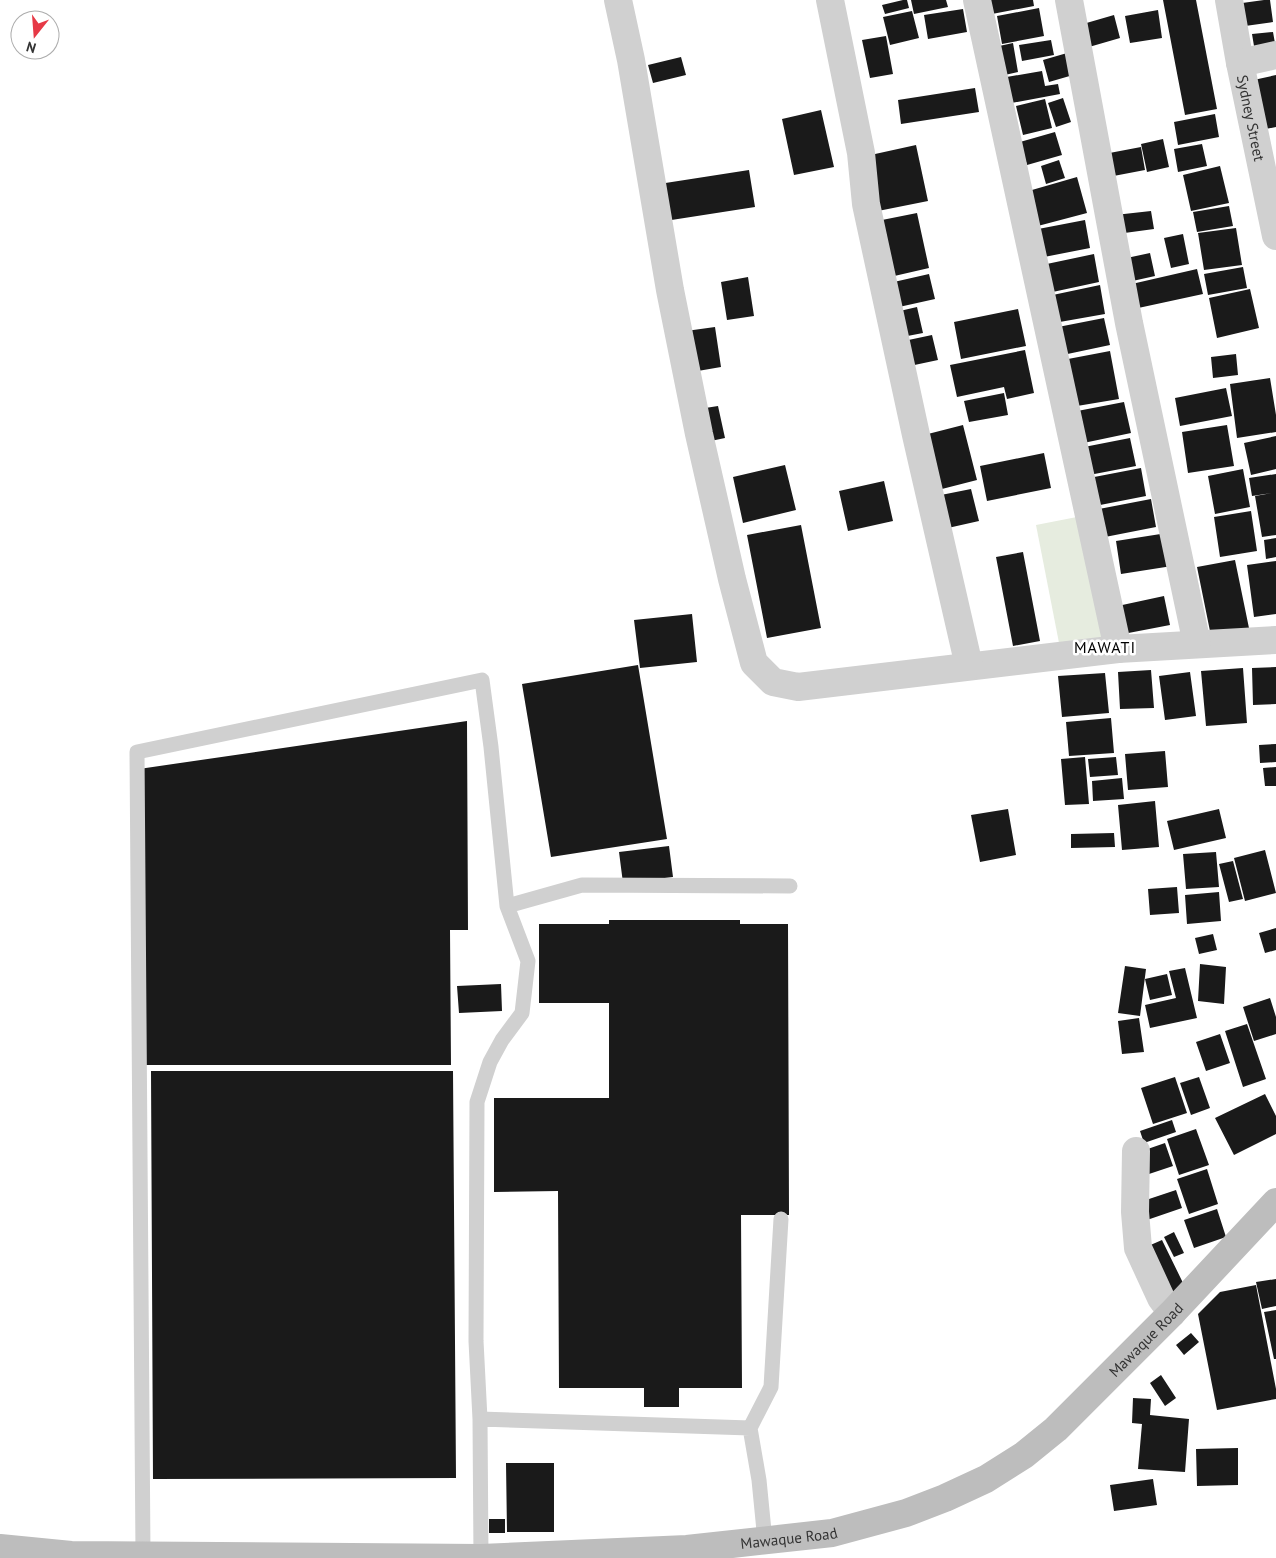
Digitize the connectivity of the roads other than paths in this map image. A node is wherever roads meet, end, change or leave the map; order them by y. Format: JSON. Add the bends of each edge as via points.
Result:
{"nodes":[{"id":1,"x":618,"y":0,"type":"edge"},
{"id":2,"x":830,"y":0,"type":"edge"},
{"id":3,"x":977,"y":0,"type":"edge"},
{"id":4,"x":1068,"y":0,"type":"edge"},
{"id":5,"x":1229,"y":0,"type":"edge"},
{"id":6,"x":1276,"y":55,"type":"edge"},
{"id":7,"x":1240,"y":63,"type":"junction"},
{"id":8,"x":1271,"y":192,"type":"edge"},
{"id":9,"x":1276,"y":236,"type":"edge"},
{"id":10,"x":1276,"y":640,"type":"edge"},
{"id":11,"x":1197,"y":644,"type":"junction"},
{"id":12,"x":1118,"y":649,"type":"junction"},
{"id":13,"x":969,"y":666,"type":"junction"},
{"id":14,"x":790,"y":886,"type":"dead end"},
{"id":15,"x":506,"y":906,"type":"junction"},
{"id":16,"x":1136,"y":1152,"type":"dead end"},
{"id":17,"x":1276,"y":1202,"type":"edge"},
{"id":18,"x":781,"y":1219,"type":"dead end"},
{"id":19,"x":1172,"y":1313,"type":"junction"},
{"id":20,"x":480,"y":1419,"type":"junction"},
{"id":21,"x":750,"y":1428,"type":"junction"},
{"id":22,"x":764,"y":1541,"type":"junction"},
{"id":23,"x":0,"y":1548,"type":"edge"},
{"id":24,"x":143,"y":1555,"type":"junction"},
{"id":25,"x":480,"y":1558,"type":"edge"}],
"edges":[{"from":1,"to":13,"type":"street","via":[[697,424],[754,663],[774,682],[798,687]]},
{"from":2,"to":13,"type":"street","via":[[861,153],[866,204]]},
{"from":3,"to":12,"type":"street"},
{"from":4,"to":11,"type":"street","via":[[1129,323]]},
{"from":5,"to":7,"type":"street","name":"Sydney Street"},
{"from":6,"to":7,"type":"street"},
{"from":7,"to":8,"type":"street","name":"Sydney Street"},
{"from":8,"to":9,"type":"street","name":"Sydney Street"},
{"from":10,"to":11,"type":"street"},
{"from":11,"to":12,"type":"street"},
{"from":12,"to":13,"type":"street"},
{"from":14,"to":15,"type":"lane","via":[[582,885]]},
{"from":15,"to":20,"type":"lane","via":[[528,961],[522,1013],[490,1062],[477,1102],[476,1342]]},
{"from":15,"to":24,"type":"lane","via":[[482,680],[137,752]]},
{"from":16,"to":19,"type":"street","via":[[1138,1248],[1160,1298]]},
{"from":17,"to":19,"type":"main road","name":"Mawaque Road"},
{"from":18,"to":21,"type":"lane","via":[[771,1387]]},
{"from":19,"to":22,"type":"main road","name":"Mawaque Road","via":[[1056,1429],[1024,1455],[986,1479],[906,1513],[832,1533]]},
{"from":20,"to":21,"type":"lane"},
{"from":20,"to":25,"type":"lane"},
{"from":21,"to":22,"type":"lane","via":[[759,1480]]},
{"from":22,"to":25,"type":"main road","name":"Mawaque Road","via":[[687,1549]]},
{"from":23,"to":24,"type":"main road","name":"Mawaque Road","via":[[71,1555]]},
{"from":24,"to":25,"type":"main road","name":"Mawaque Road"}]}
